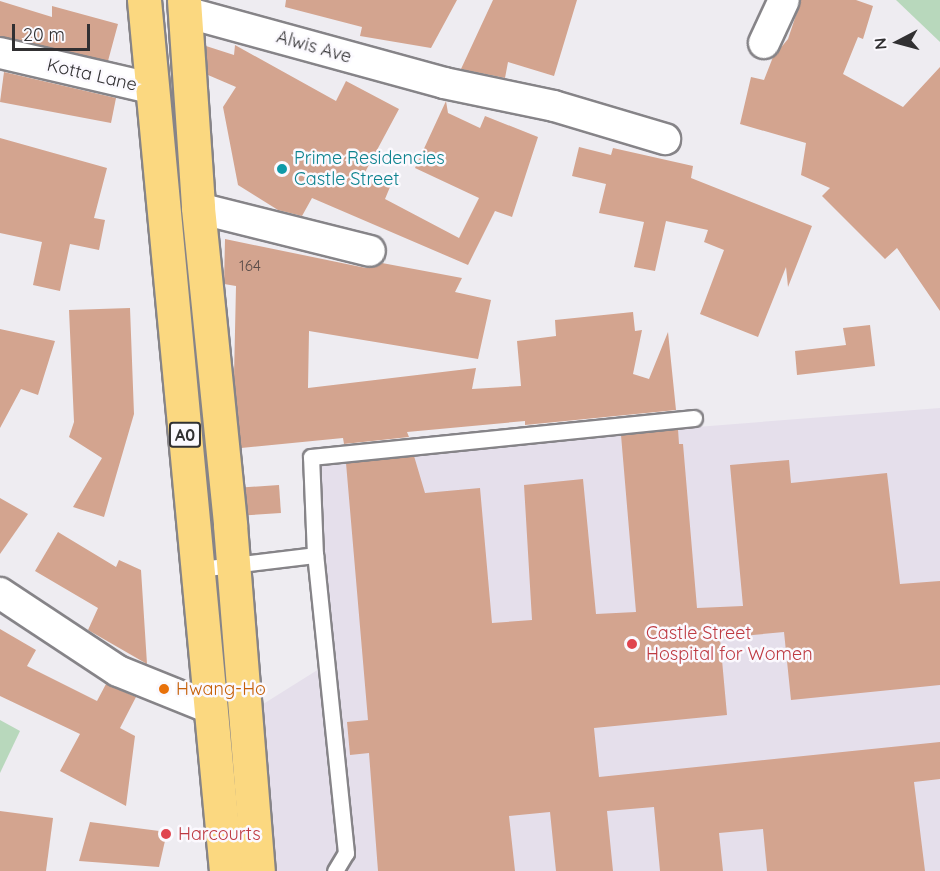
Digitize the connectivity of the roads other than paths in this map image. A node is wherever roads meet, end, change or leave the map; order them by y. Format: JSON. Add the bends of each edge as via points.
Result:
{"nodes":[{"id":1,"x":144,"y":0,"type":"edge"},
{"id":2,"x":784,"y":0,"type":"edge"},
{"id":3,"x":185,"y":6,"type":"edge"},
{"id":4,"x":764,"y":43,"type":"dead end"},
{"id":5,"x":0,"y":53,"type":"edge"},
{"id":6,"x":150,"y":88,"type":"junction"},
{"id":7,"x":665,"y":139,"type":"dead end"},
{"id":8,"x":198,"y":208,"type":"junction"},
{"id":9,"x":370,"y":251,"type":"dead end"},
{"id":10,"x":694,"y":418,"type":"dead end"},
{"id":11,"x":315,"y":555,"type":"junction"},
{"id":12,"x":232,"y":566,"type":"junction"},
{"id":13,"x":200,"y":569,"type":"junction"},
{"id":14,"x":0,"y":593,"type":"edge"},
{"id":15,"x":212,"y":709,"type":"junction"},
{"id":16,"x":226,"y":871,"type":"edge"},
{"id":17,"x":258,"y":871,"type":"edge"},
{"id":18,"x":335,"y":871,"type":"edge"}],
"edges":[{"from":1,"to":6,"type":"highway","number":"A0"},
{"from":2,"to":4,"type":"street"},
{"from":3,"to":7,"type":"street","name":"Alwis Ave","via":[[444,83],[554,106]]},
{"from":3,"to":8,"type":"highway","number":"A0"},
{"from":5,"to":6,"type":"street","name":"Kotta Lane"},
{"from":6,"to":13,"type":"highway","number":"A0"},
{"from":8,"to":9,"type":"street"},
{"from":8,"to":12,"type":"highway","number":"A0"},
{"from":10,"to":11,"type":"lane","via":[[311,457]]},
{"from":11,"to":12,"type":"lane"},
{"from":11,"to":18,"type":"lane","via":[[346,853]]},
{"from":12,"to":13,"type":"lane"},
{"from":12,"to":17,"type":"highway","number":"A0"},
{"from":13,"to":15,"type":"highway","number":"A0"},
{"from":14,"to":15,"type":"street","via":[[118,671]]},
{"from":15,"to":16,"type":"highway","number":"A0"}]}
